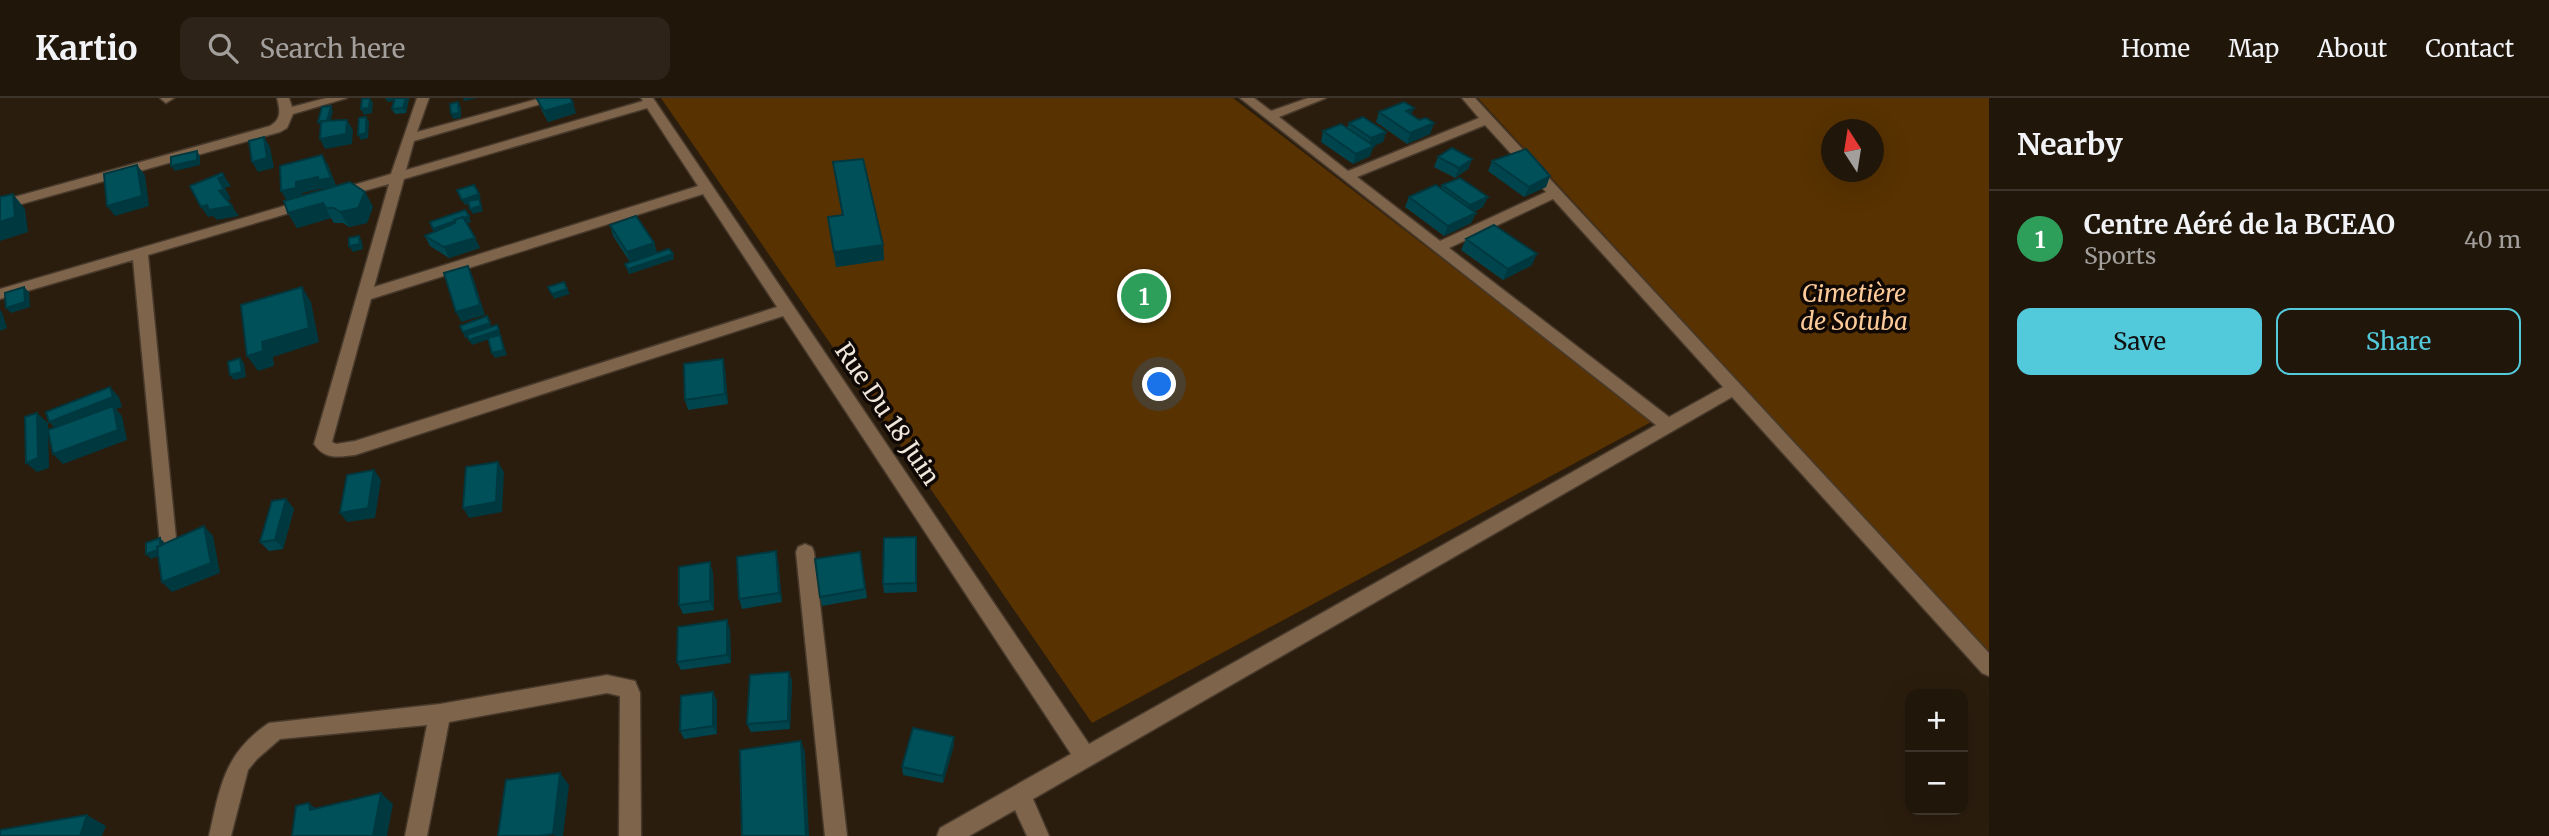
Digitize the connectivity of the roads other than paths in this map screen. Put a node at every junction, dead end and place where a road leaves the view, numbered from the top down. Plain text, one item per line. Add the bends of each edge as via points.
1 (283, 98) edge
2 (341, 98) edge
3 (423, 98) edge
4 (555, 98) edge
5 (1246, 98) edge
6 (1320, 98) edge
7 (1468, 98) edge
8 (649, 100) edge
9 (287, 112) junction
10 (1269, 116) junction
11 (1488, 120) junction
12 (408, 139) junction
13 (1347, 176) junction
14 (397, 177) junction
15 (707, 188) junction
16 (1555, 193) junction
17 (0, 206) edge
18 (1439, 247) junction
19 (140, 253) junction
20 (0, 294) edge
21 (364, 296) junction
22 (787, 309) junction
23 (1734, 388) junction
24 (1668, 425) junction
25 (167, 538) dead end
26 (805, 552) dead end
27 (1989, 667) edge
28 (440, 714) junction
29 (1085, 757) junction
30 (1020, 795) junction
31 (220, 836) edge
32 (416, 836) edge
33 (630, 836) edge
34 (836, 836) edge
35 (948, 836) edge
36 (1038, 836) edge

1 - 9 street
2 - 9 street
3 - 12 street
4 - 12 street
5 - 10 street
6 - 10 street
7 - 11 street
8 - 14 street
8 - 15 street, Rue Du 18 Juin
9 - 17 street via 275,129
10 - 13 street
11 - 13 street
11 - 16 street
12 - 14 street
13 - 18 street
14 - 19 street
14 - 21 street
15 - 21 street
15 - 22 street, Rue Du 18 Juin
16 - 18 street
16 - 23 street
18 - 24 street
19 - 20 street
19 - 25 street
21 - 22 street via 323,444 333,451 355,448
22 - 29 street, Rue Du 18 Juin
23 - 24 street
23 - 27 street
24 - 29 street
26 - 34 street
28 - 31 street via 276,730 254,744 238,764
28 - 32 street
28 - 33 street via 607,684 628,688
29 - 30 street
30 - 35 street
30 - 36 street

